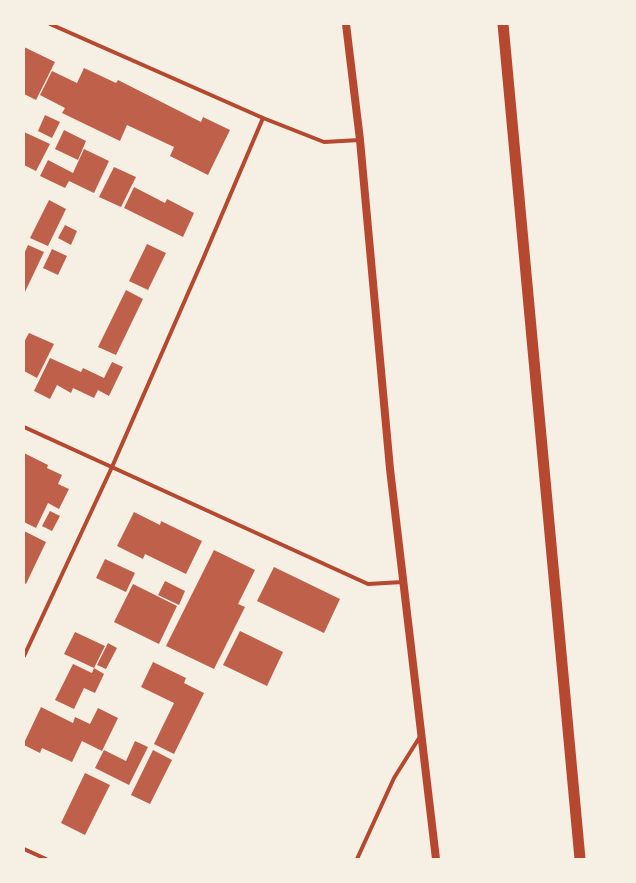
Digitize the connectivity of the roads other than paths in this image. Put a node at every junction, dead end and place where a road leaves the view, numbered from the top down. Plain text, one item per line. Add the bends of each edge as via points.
1 (50, 24) edge
2 (346, 24) edge
3 (503, 24) edge
4 (263, 118) junction
5 (360, 140) junction
6 (24, 427) edge
7 (112, 466) junction
8 (403, 582) junction
9 (24, 656) edge
10 (421, 734) junction
11 (24, 849) edge
12 (46, 859) edge
13 (357, 859) edge
14 (436, 859) edge
15 (580, 859) edge

1 - 4 street
2 - 5 main road
3 - 15 highway
4 - 5 street via 324,142
4 - 7 street
5 - 8 main road
6 - 7 street
7 - 8 street via 368,584
7 - 9 street
8 - 10 main road
10 - 13 street via 394,778
10 - 14 main road
11 - 12 street

